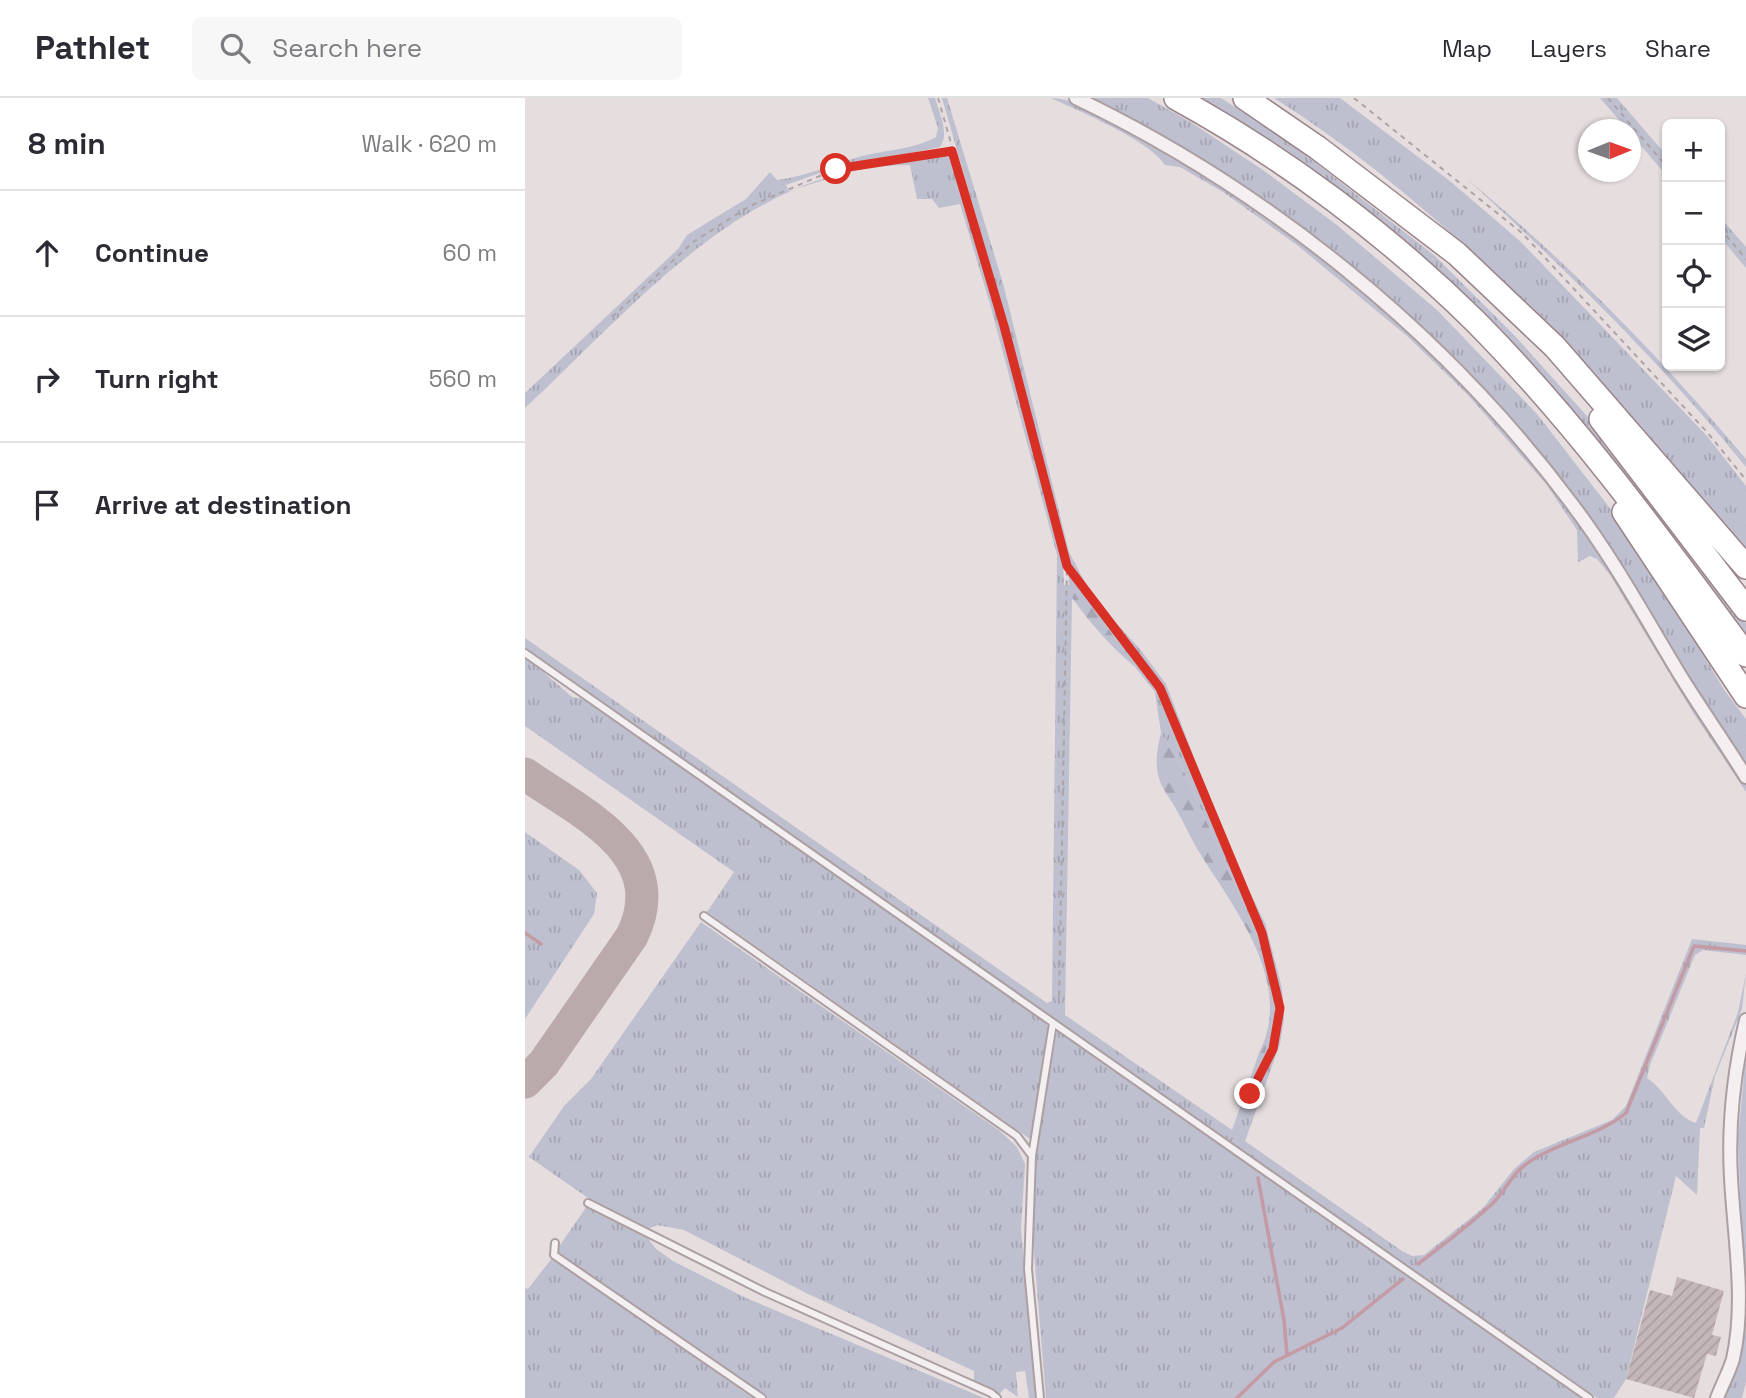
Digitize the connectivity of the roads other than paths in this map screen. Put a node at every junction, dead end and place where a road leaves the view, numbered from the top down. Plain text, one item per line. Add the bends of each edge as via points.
1 (1076, 98) edge
2 (1176, 98) edge
3 (1245, 98) edge
4 (1382, 196) junction
5 (1568, 424) junction
6 (1746, 567) edge
7 (1746, 609) edge
8 (525, 653) edge
9 (1746, 655) edge
10 (1746, 696) edge
11 (1746, 777) edge
12 (704, 916) dead end
13 (1746, 1020) edge
14 (1053, 1023) junction
15 (1032, 1156) junction
16 (588, 1203) dead end
17 (555, 1243) dead end
18 (762, 1398) edge
19 (997, 1398) edge
20 (1040, 1398) edge
21 (1589, 1398) edge
22 (1717, 1398) edge

1 - 11 street via 1182,154 1255,204 1366,288 1438,353 1513,430 1572,504
2 - 5 highway via 1299,176 1415,265 1476,323
3 - 4 highway
4 - 6 highway via 1457,254 1555,347
4 - 7 highway via 1541,345
5 - 9 highway via 1656,532
5 - 10 highway
8 - 14 lane
12 - 15 lane via 1017,1136
13 - 22 street via 1733,1103 1730,1176 1740,1297 1738,1328 1733,1357
14 - 15 lane
14 - 21 lane
15 - 20 lane via 1028,1269
16 - 19 lane via 765,1292
17 - 18 lane via 554,1255

